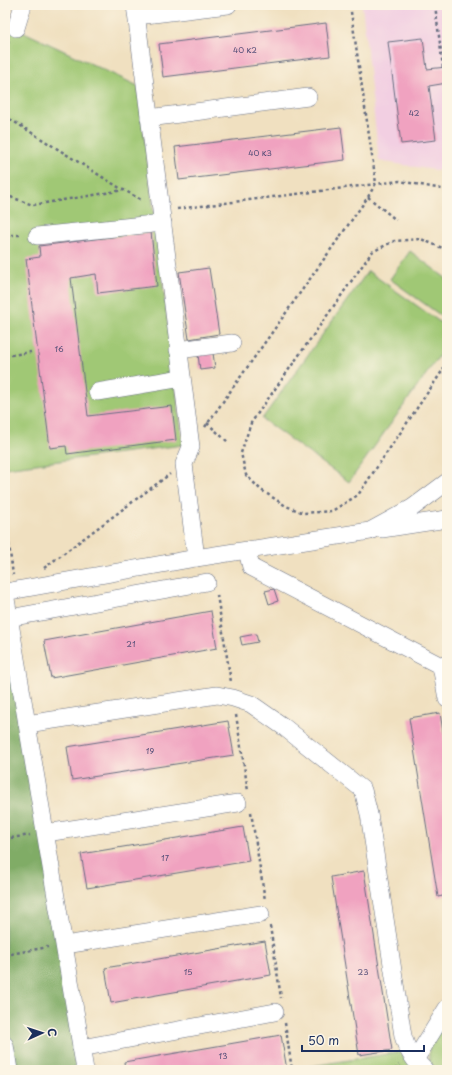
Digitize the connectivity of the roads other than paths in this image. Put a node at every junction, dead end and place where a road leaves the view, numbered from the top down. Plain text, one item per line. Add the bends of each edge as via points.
1 (23, 5) edge
2 (228, 5) edge
3 (136, 10) edge
4 (16, 28) dead end
5 (308, 97) dead end
6 (150, 118) junction
7 (162, 217) junction
8 (37, 236) dead end
9 (232, 343) dead end
10 (178, 350) junction
11 (182, 378) junction
12 (97, 392) dead end
13 (447, 482) edge
14 (447, 519) edge
15 (370, 531) junction
16 (246, 551) junction
17 (196, 558) junction
18 (211, 585) road end
19 (8, 591) edge
20 (9, 618) junction
21 (447, 700) edge
22 (28, 724) junction
23 (245, 806) road end
24 (46, 833) junction
25 (265, 914) road end
26 (64, 945) junction
27 (447, 1008) edge
28 (280, 1012) road end
29 (5, 1045) edge
30 (81, 1048) junction
31 (420, 1065) edge
32 (9, 1070) edge
33 (85, 1070) edge

1 - 4 street
2 - 3 street
3 - 6 street
5 - 6 street
6 - 7 street
7 - 8 street
7 - 10 street
9 - 10 street
10 - 11 street
11 - 12 street
11 - 17 street via 191,447 184,464
13 - 15 street via 412,508
14 - 15 street
15 - 16 street
16 - 17 street
16 - 21 street via 251,567 441,666
17 - 19 street
18 - 20 street
19 - 20 street
20 - 22 street
22 - 24 street
22 - 31 street via 217,695 232,690 284,727 363,790 399,1015 406,1047
23 - 24 street
24 - 26 street
25 - 26 street
26 - 30 street
27 - 31 street
28 - 30 street
29 - 32 street
30 - 33 street

